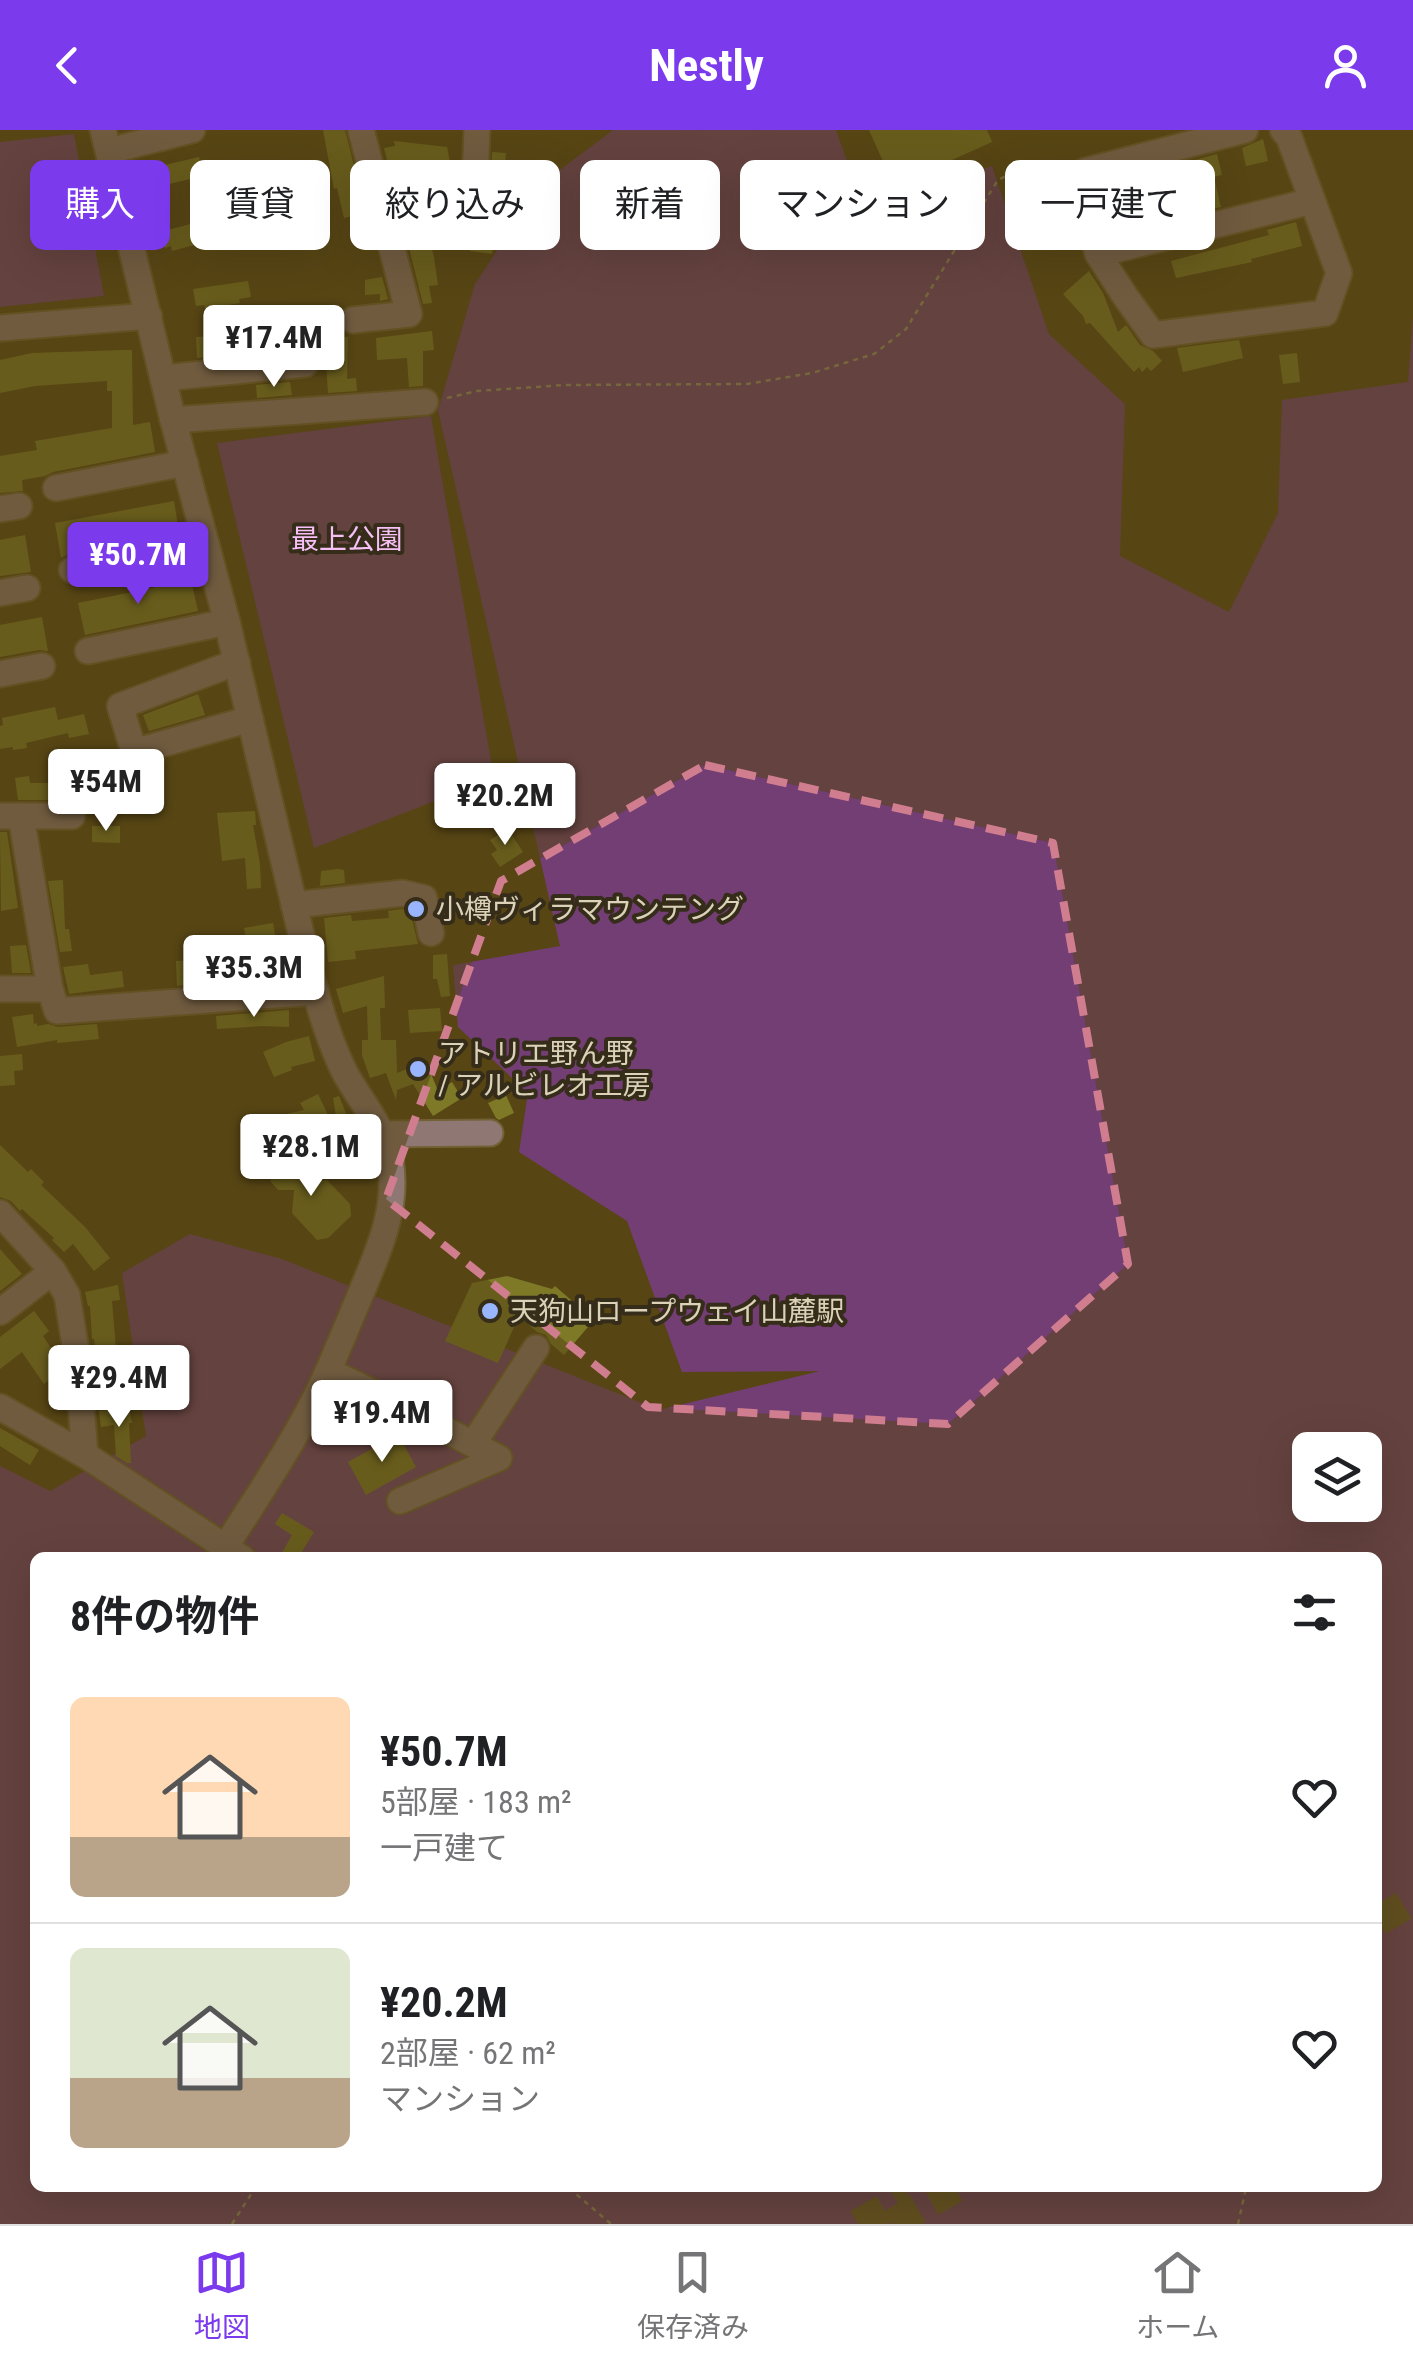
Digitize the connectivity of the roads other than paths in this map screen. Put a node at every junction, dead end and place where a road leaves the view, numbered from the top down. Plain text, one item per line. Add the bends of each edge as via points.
1 (192, 130) edge
2 (360, 130) edge
3 (477, 130) edge
4 (1246, 130) edge
5 (1283, 130) edge
6 (1214, 133) edge
7 (106, 140) edge
8 (476, 160) edge
9 (1312, 201) junction
10 (1098, 254) junction
11 (149, 316) junction
12 (353, 320) dead end
13 (0, 328) edge
14 (305, 364) dead end
15 (163, 378) junction
16 (426, 402) road end
17 (173, 420) junction
18 (185, 463) junction
19 (56, 488) dead end
20 (206, 543) junction
21 (72, 570) dead end
22 (28, 588) dead end
23 (0, 593) edge
24 (227, 622) junction
25 (88, 651) dead end
26 (237, 662) junction
27 (42, 666) dead end
28 (0, 674) edge
29 (250, 719) junction
30 (11, 816) edge
31 (72, 816) dead end
32 (294, 905) junction
33 (431, 933) dead end
34 (0, 989) edge
35 (50, 989) junction
36 (316, 992) junction
37 (383, 1134) junction
38 (490, 1134) dead end
39 (0, 1213) edge
40 (53, 1272) junction
41 (0, 1312) edge
42 (536, 1348) dead end
43 (328, 1371) junction
44 (0, 1407) edge
45 (473, 1444) junction
46 (85, 1455) junction
47 (400, 1501) dead end
48 (234, 1552) edge

1 - 7 street
2 - 12 street via 409,314
3 - 8 street
4 - 6 street
5 - 9 street
6 - 10 street via 1080,177
7 - 11 street
9 - 10 street
9 - 10 street via 1339,273 1325,313 1153,334
11 - 13 street
11 - 15 street
14 - 15 street
15 - 17 street
16 - 17 street
17 - 18 street
18 - 19 street
18 - 20 street
20 - 21 street
20 - 24 street
22 - 23 street
24 - 25 street
24 - 26 street
26 - 29 street
26 - 29 street via 120,706 134,752
27 - 28 street
29 - 32 street
30 - 31 street
30 - 35 street
32 - 33 street via 404,892 424,898
32 - 36 street
34 - 35 street
35 - 36 street via 56,1011
36 - 37 street via 346,1074
37 - 38 street
37 - 43 street via 393,1182 390,1213
39 - 40 street
40 - 41 street
40 - 46 street via 67,1294
42 - 45 street
43 - 45 street
43 - 48 street
44 - 46 street
45 - 47 street via 498,1458
46 - 48 street

